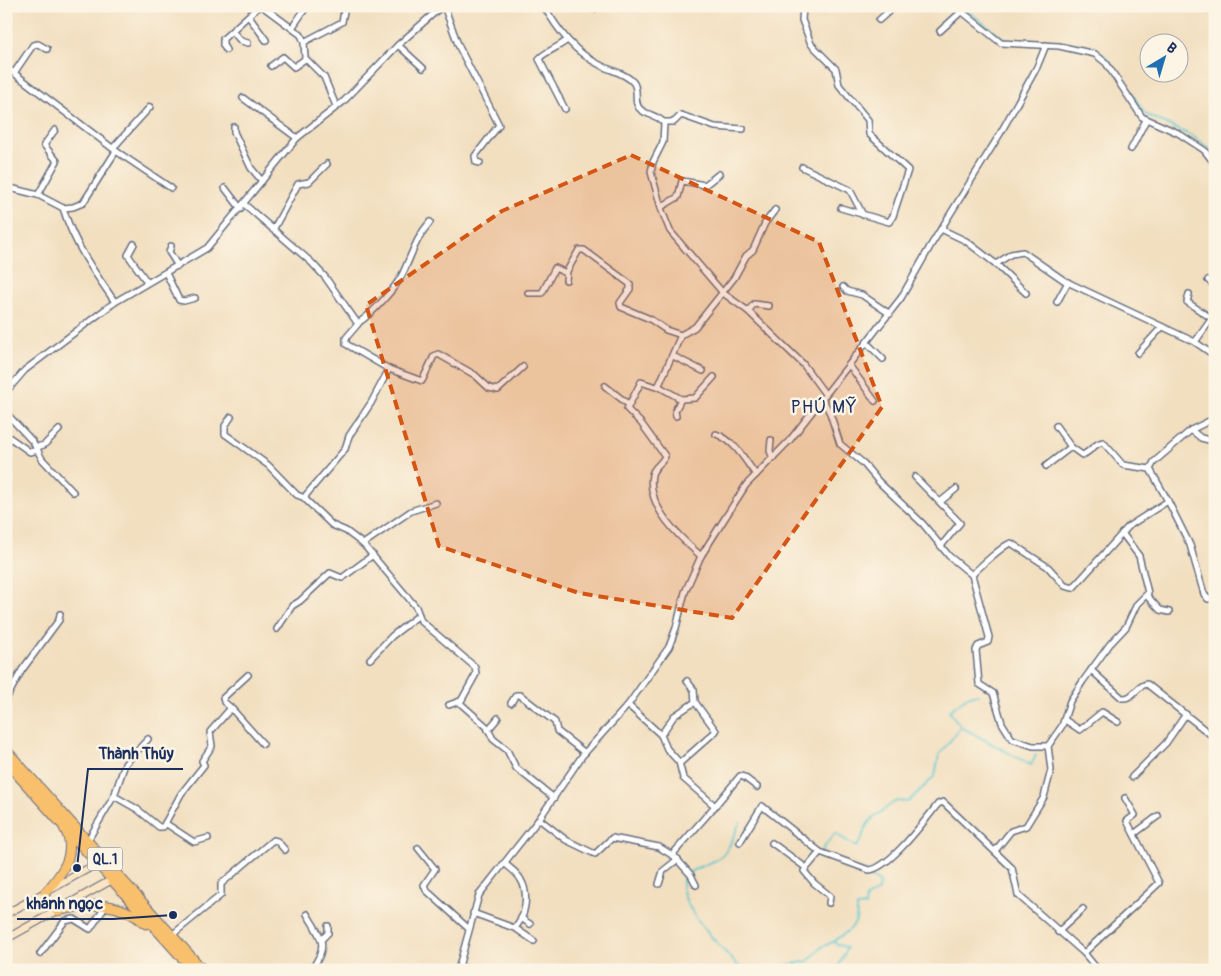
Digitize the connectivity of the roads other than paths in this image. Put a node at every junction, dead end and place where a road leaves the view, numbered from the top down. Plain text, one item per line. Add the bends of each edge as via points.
1 (261, 6) edge
2 (307, 6) edge
3 (345, 6) edge
4 (443, 6) edge
5 (553, 6) edge
6 (585, 6) edge
7 (803, 6) edge
8 (895, 6) edge
9 (955, 6) edge
10 (545, 8) edge
11 (594, 9) dead end
12 (962, 11) junction
13 (249, 17) junction
14 (878, 20) dead end
15 (292, 28) junction
16 (232, 31) junction
17 (940, 31) dead end
18 (266, 40) dead end
19 (567, 40) junction
20 (304, 42) junction
21 (248, 43) dead end
22 (398, 44) junction
23 (1046, 45) junction
24 (47, 49) dead end
25 (226, 50) dead end
26 (305, 58) junction
27 (271, 66) dead end
28 (6, 67) edge
29 (423, 68) dead end
30 (14, 73) junction
31 (243, 98) dead end
32 (336, 106) junction
33 (150, 108) dead end
34 (565, 109) dead end
35 (1146, 120) junction
36 (664, 122) junction
37 (234, 127) dead end
38 (742, 129) dead end
39 (55, 130) dead end
40 (297, 138) junction
41 (114, 149) junction
42 (1131, 149) dead end
43 (480, 163) dead end
44 (327, 164) dead end
45 (1215, 164) edge
46 (802, 167) dead end
47 (719, 174) dead end
48 (262, 181) junction
49 (6, 187) edge
50 (172, 188) dead end
51 (225, 188) dead end
52 (38, 195) junction
53 (242, 207) junction
54 (661, 207) junction
55 (63, 208) junction
56 (842, 208) dead end
57 (776, 210) dead end
58 (863, 215) junction
59 (430, 222) dead end
60 (941, 229) junction
61 (273, 230) junction
62 (134, 244) dead end
63 (172, 246) dead end
64 (996, 264) junction
65 (178, 266) junction
66 (166, 273) junction
67 (566, 273) junction
68 (566, 280) dead end
69 (1208, 280) dead end
70 (147, 282) junction
71 (1068, 282) junction
72 (1215, 286) edge
73 (842, 287) dead end
74 (528, 293) dead end
75 (723, 293) junction
76 (1026, 293) dead end
77 (1189, 294) dead end
78 (195, 298) dead end
79 (115, 302) junction
80 (1057, 302) dead end
81 (769, 306) dead end
82 (748, 311) junction
83 (890, 314) junction
84 (1213, 316) edge
85 (358, 323) junction
86 (1162, 327) junction
87 (681, 334) junction
88 (868, 342) junction
89 (1195, 342) junction
90 (1138, 353) dead end
91 (673, 356) junction
92 (1215, 356) edge
93 (883, 359) dead end
94 (849, 365) junction
95 (523, 367) dead end
96 (389, 369) junction
97 (702, 371) dead end
98 (714, 377) dead end
99 (604, 386) dead end
100 (658, 386) junction
101 (6, 392) edge
102 (824, 396) junction
103 (681, 399) junction
104 (875, 402) dead end
105 (628, 404) junction
106 (6, 414) edge
107 (676, 416) dead end
108 (231, 417) dead end
109 (1215, 418) edge
110 (1056, 426) dead end
111 (59, 430) dead end
112 (1191, 430) junction
113 (716, 434) dead end
114 (6, 435) edge
115 (772, 440) dead end
116 (1209, 440) dead end
117 (1071, 447) junction
118 (37, 449) junction
119 (773, 458) junction
120 (1046, 466) dead end
121 (1150, 469) junction
122 (756, 475) junction
123 (915, 477) dead end
124 (956, 490) dead end
125 (74, 492) dead end
126 (304, 498) junction
127 (1168, 501) junction
128 (940, 502) junction
129 (436, 504) dead end
130 (1122, 533) junction
131 (363, 544) junction
132 (942, 546) junction
133 (373, 555) junction
134 (701, 556) junction
135 (972, 575) junction
136 (1147, 596) junction
137 (1215, 598) edge
138 (1169, 612) dead end
139 (60, 614) dead end
140 (419, 615) junction
141 (277, 629) dead end
142 (370, 659) dead end
143 (1091, 670) junction
144 (248, 675) dead end
145 (687, 682) dead end
146 (6, 700) edge
147 (460, 701) junction
148 (696, 702) junction
149 (511, 703) dead end
150 (449, 705) dead end
151 (628, 705) junction
152 (230, 708) junction
153 (1186, 714) junction
154 (498, 718) dead end
155 (1065, 720) junction
156 (1118, 722) dead end
157 (488, 730) junction
158 (660, 735) junction
159 (1215, 738) edge
160 (148, 740) dead end
161 (263, 744) dead end
162 (1048, 746) junction
163 (6, 750) edge
164 (585, 753) junction
165 (6, 762) edge
166 (680, 764) junction
167 (1132, 777) dead end
168 (757, 787) dead end
169 (114, 796) junction
170 (554, 798) junction
171 (1125, 798) dead end
172 (715, 806) junction
173 (1158, 816) dead end
174 (57, 817) junction
175 (539, 820) junction
176 (165, 823) junction
177 (1134, 834) junction
178 (208, 838) dead end
179 (88, 840) junction
180 (740, 842) dead end
181 (772, 843) dead end
182 (418, 848) dead end
183 (285, 850) dead end
184 (995, 851) junction
185 (820, 852) junction
186 (674, 854) junction
187 (678, 859) junction
188 (101, 861) junction
189 (504, 863) junction
190 (805, 867) junction
191 (116, 877) junction
192 (659, 884) dead end
193 (696, 885) dead end
194 (45, 893) junction
195 (107, 904) junction
196 (829, 904) dead end
197 (1083, 909) dead end
198 (57, 911) junction
199 (473, 913) junction
200 (6, 914) edge
201 (307, 914) dead end
202 (521, 918) junction
203 (530, 924) dead end
204 (328, 926) dead end
205 (515, 928) junction
206 (469, 929) junction
207 (1058, 932) junction
208 (6, 939) edge
209 (170, 939) junction
210 (322, 939) junction
211 (534, 941) dead end
212 (40, 954) dead end
213 (1084, 954) junction
214 (459, 968) edge
215 (314, 969) edge
216 (193, 970) edge
217 (203, 970) edge
218 (470, 970) edge
219 (1098, 970) edge

1 - 13 street
1 - 15 street
2 - 15 street
3 - 20 street via 342,22
4 - 22 street
4 - 43 street via 459,47 499,125 475,156 476,162
5 - 10 street
6 - 11 street
7 - 58 street via 802,20 812,45 836,69 840,85 869,121 869,134 908,170 890,221
8 - 14 street
9 - 12 street
10 - 19 street
12 - 17 street
12 - 23 street via 1001,43
13 - 16 street
13 - 18 street
15 - 20 street
16 - 21 street
16 - 25 street via 223,40
19 - 34 street via 539,59
19 - 36 street via 591,60 631,80 636,87 640,109
20 - 26 street
22 - 29 street
22 - 32 street
23 - 35 street via 1080,50 1100,58
23 - 60 street via 1027,87
24 - 30 street via 33,45
26 - 27 street via 294,67 283,57
26 - 32 street via 324,77
28 - 30 street
30 - 41 street
31 - 40 street
32 - 40 street
33 - 41 street
35 - 42 street
35 - 45 street via 1193,142 1207,152
36 - 38 street via 674,122 681,115 715,128
36 - 54 street via 663,142 653,162 652,172
37 - 48 street via 251,168
39 - 52 street via 44,145 57,161
40 - 48 street
41 - 50 street
41 - 55 street via 83,203
44 - 61 street via 310,182 298,184
46 - 58 street via 850,190
47 - 54 street via 705,186 682,181 678,197
48 - 53 street
49 - 52 street
51 - 53 street
52 - 55 street
53 - 61 street
53 - 65 street via 207,248
54 - 75 street via 672,233
55 - 79 street via 71,234
56 - 58 street
57 - 75 street
59 - 85 street via 417,238 398,281
60 - 64 street via 966,241
60 - 83 street
61 - 85 street via 318,268
62 - 70 street via 128,255
63 - 65 street via 169,252
64 - 71 street via 1012,254 1023,252
64 - 76 street
65 - 66 street
66 - 70 street
66 - 78 street via 179,300
67 - 68 street
67 - 74 street via 555,268 542,293
67 - 87 street via 579,250 584,250 630,284 621,306 666,330
69 - 72 street
70 - 79 street
71 - 80 street
71 - 86 street
73 - 83 street via 862,295
75 - 82 street
75 - 87 street via 694,328
77 - 84 street via 1187,302
79 - 101 street via 25,370
81 - 82 street via 754,304
82 - 102 street via 803,364
83 - 88 street
84 - 89 street
85 - 96 street via 346,338 346,344
86 - 89 street
86 - 90 street
87 - 91 street
88 - 93 street
88 - 94 street
89 - 92 street
91 - 97 street
91 - 100 street
94 - 102 street
94 - 104 street
95 - 96 street via 498,390 489,388 475,375 438,354 422,381
96 - 126 street via 348,436 345,449
98 - 103 street via 695,398
99 - 105 street
100 - 103 street
100 - 105 street via 642,382
102 - 119 street
102 - 132 street via 840,444 863,463
103 - 107 street
105 - 134 street via 629,412 665,456 653,472 652,498 671,528
106 - 118 street
108 - 126 street via 225,426 225,434 268,465 298,496
109 - 112 street
110 - 117 street
111 - 118 street
112 - 116 street
112 - 121 street
113 - 122 street via 731,443
114 - 118 street via 30,452
115 - 119 street via 770,451
117 - 120 street
117 - 121 street via 1084,455 1097,443 1103,442 1122,465
118 - 125 street via 42,459
119 - 122 street
121 - 127 street
122 - 134 street
123 - 128 street
124 - 128 street
126 - 131 street via 332,525
127 - 130 street
127 - 137 street via 1190,545 1204,594 1208,599
128 - 132 street via 960,523
129 - 131 street via 411,511
130 - 135 street via 1073,588 1065,586 1044,564 1011,543 1004,545
130 - 136 street via 1139,556 1148,588
131 - 133 street
132 - 135 street
133 - 140 street
133 - 141 street via 340,579 330,573 292,606
134 - 151 street via 685,592 671,644
135 - 162 street via 989,637 988,642 976,650 979,684 993,693 1002,723 1012,739 1033,746
136 - 138 street via 1160,610
136 - 143 street via 1137,604 1126,627
139 - 146 street
140 - 142 street
140 - 147 street via 424,624 476,670
143 - 153 street via 1122,698 1130,697 1147,684
143 - 155 street via 1070,702
144 - 152 street via 223,698
145 - 148 street via 694,690
147 - 150 street
147 - 157 street
148 - 158 street via 674,716
148 - 166 street via 716,731
149 - 164 street via 516,695 520,695 555,722 557,731
151 - 158 street
151 - 164 street
152 - 161 street
152 - 176 street via 210,732 212,746 203,759 204,765 181,794
153 - 159 street
153 - 167 street via 1166,743
154 - 157 street
155 - 156 street via 1080,730 1102,712
155 - 162 street
157 - 170 street via 508,752 516,768
158 - 166 street
160 - 169 street via 125,764
162 - 184 street via 1051,770 1044,797 1026,826 1011,831
163 - 179 highway, QL.1
164 - 170 street
165 - 174 highway, QL.1
166 - 172 street via 683,778
168 - 172 street via 740,776
169 - 176 street via 159,827
169 - 179 street
170 - 175 street
171 - 177 street via 1135,815 1127,821
172 - 186 street
173 - 177 street
174 - 188 highway, QL.1
174 - 194 highway via 66,832 68,856 60,876
175 - 186 street via 566,840 595,854 612,838 659,847
175 - 189 street
176 - 178 street via 194,842
177 - 213 street via 1159,883
179 - 188 highway, QL.1
180 - 185 street via 762,806
181 - 190 street
182 - 206 street via 435,869 424,885 426,890
183 - 209 street via 273,840 221,884 221,894
184 - 185 street via 941,802 902,848 875,869 869,870
184 - 207 street via 1014,870 1018,895
185 - 190 street
186 - 187 street
187 - 192 street via 662,871
187 - 193 street
188 - 191 highway, QL.1
188 - 194 main road
189 - 199 street via 479,895
189 - 202 street via 520,877 526,890
190 - 196 street via 804,872 830,896
191 - 198 main road
191 - 209 highway, QL.1
194 - 200 main road
195 - 198 highway via 96,903
195 - 209 highway via 125,909
195 - 212 street via 90,929 74,920 66,921
197 - 207 street
198 - 208 main road
199 - 205 street
199 - 206 street
201 - 210 street
202 - 203 street
202 - 205 street
204 - 210 street via 328,933
205 - 211 street
206 - 214 street
207 - 213 street
209 - 216 highway, QL.1
209 - 217 highway, QL.1
210 - 215 street via 323,950
213 - 219 street
214 - 218 street

